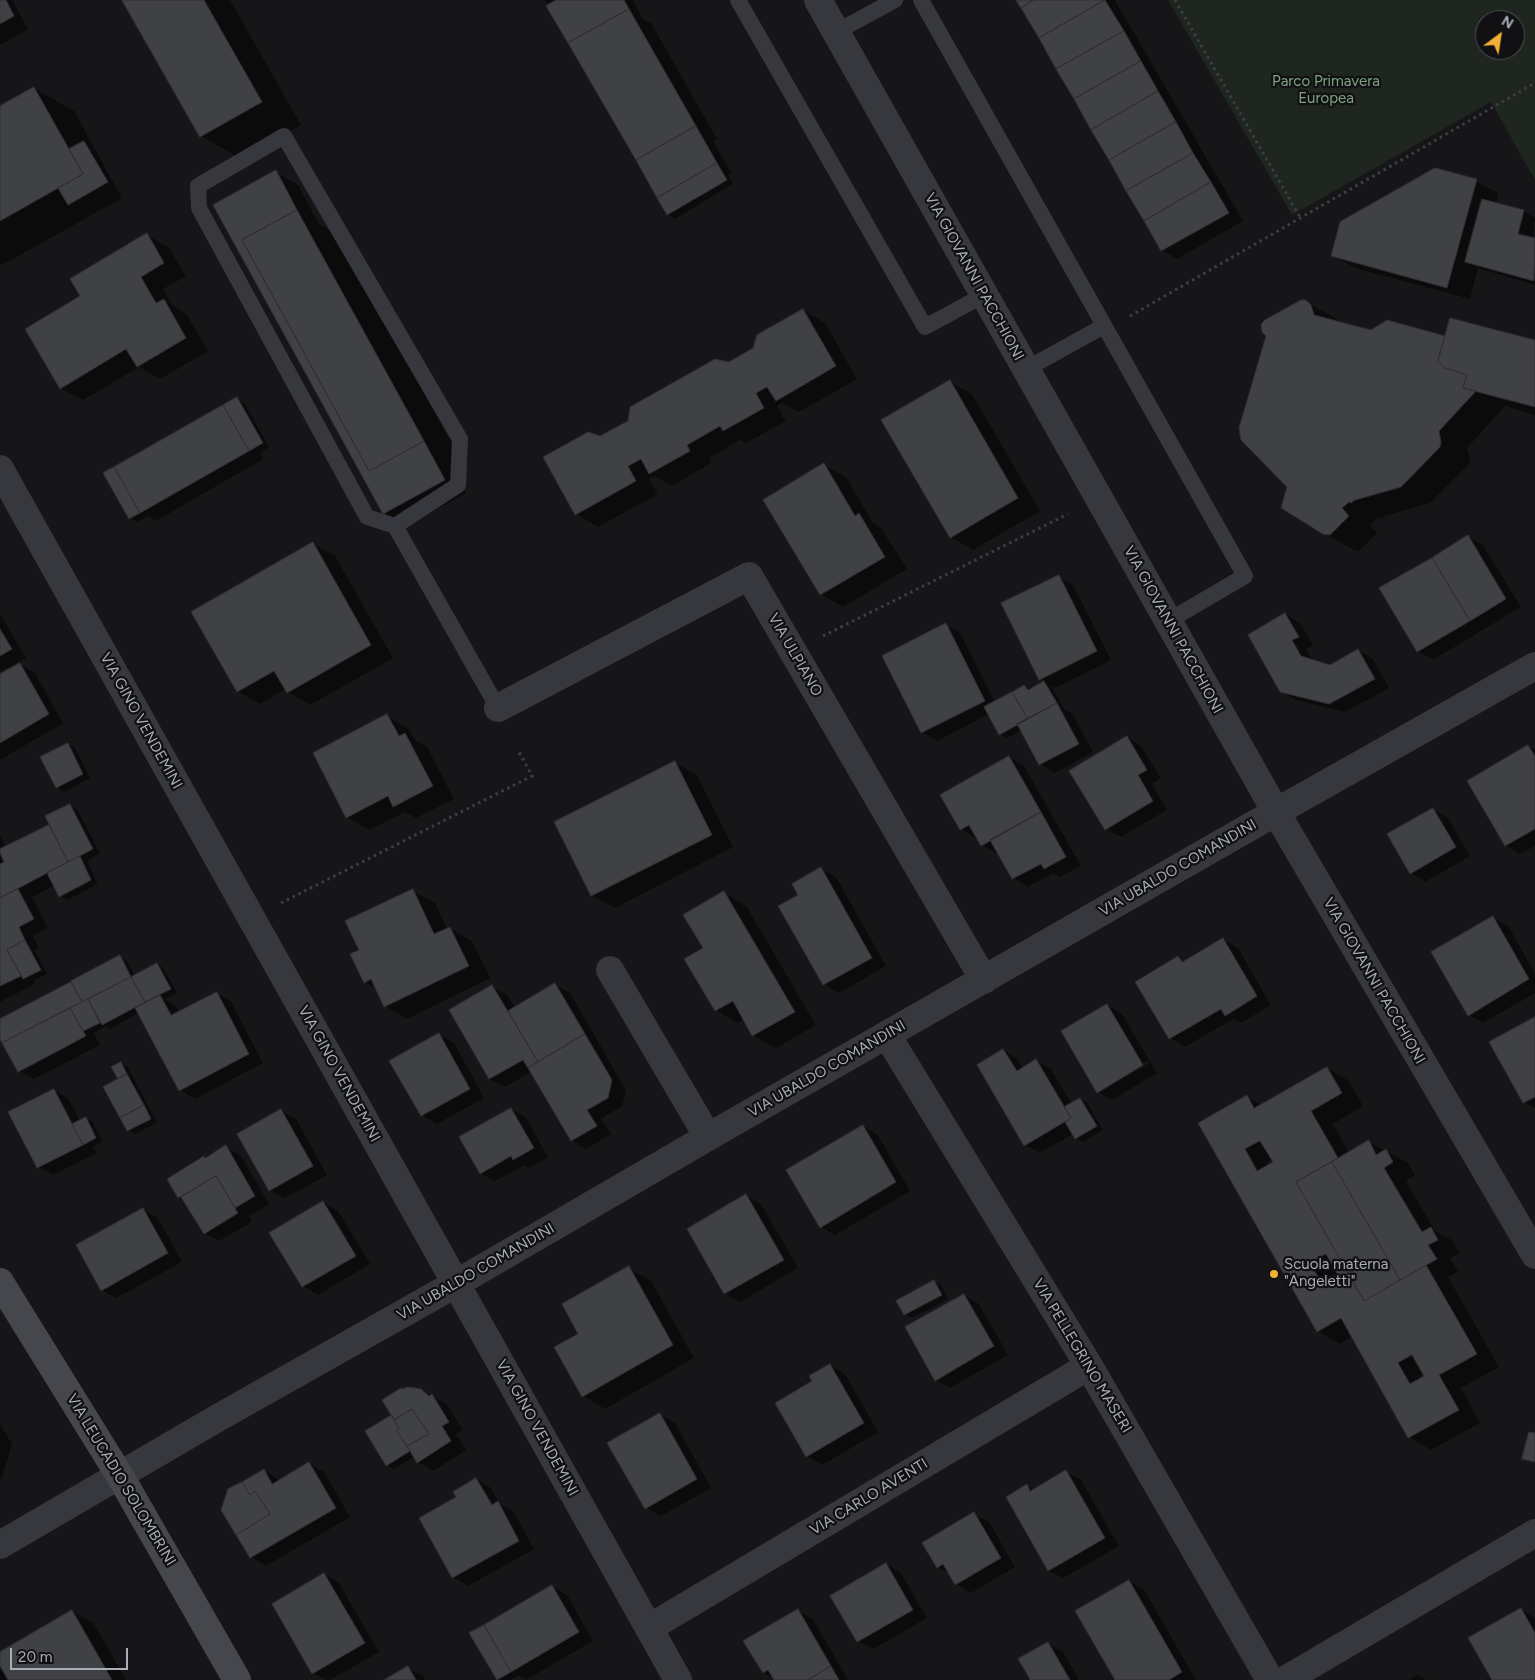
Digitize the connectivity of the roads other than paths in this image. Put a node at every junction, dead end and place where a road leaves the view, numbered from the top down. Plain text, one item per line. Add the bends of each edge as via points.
1 (738, 0) edge
2 (818, 0) edge
3 (895, 0) edge
4 (921, 0) edge
5 (836, 32) junction
6 (984, 295) junction
7 (1104, 326) junction
8 (1026, 369) junction
9 (0, 469) edge
10 (395, 526) junction
11 (1168, 621) junction
12 (1535, 666) edge
13 (498, 708) joint
14 (1276, 812) junction
15 (610, 970) dead end
16 (984, 980) junction
17 (887, 1035) junction
18 (708, 1137) junction
19 (1535, 1255) edge
20 (0, 1282) edge
21 (457, 1284) junction
22 (1089, 1366) junction
23 (120, 1476) junction
24 (1535, 1533) edge
25 (0, 1545) edge
26 (649, 1628) junction
27 (238, 1680) edge
28 (678, 1680) edge
29 (1270, 1680) edge
30 (1285, 1680) edge

1 - 6 lane via 925,327
2 - 5 street, VIA GIOVANNI PACCHIONI
3 - 5 lane
4 - 7 lane
5 - 6 street, VIA GIOVANNI PACCHIONI
6 - 8 street, VIA GIOVANNI PACCHIONI
7 - 8 lane
7 - 11 lane via 1245,576
8 - 11 street, VIA GIOVANNI PACCHIONI
9 - 21 street, VIA GINO VENDEMINI
10 - 10 lane via 458,485 460,439 284,136 198,186 199,208 367,517
10 - 13 lane
11 - 14 street, VIA GIOVANNI PACCHIONI
12 - 14 street, VIA UBALDO COMANDINI
13 - 16 street, VIA ULPIANO via 749,576
14 - 16 street, VIA UBALDO COMANDINI
14 - 19 street, VIA GIOVANNI PACCHIONI
15 - 18 street
16 - 17 street, VIA UBALDO COMANDINI
17 - 18 street, VIA UBALDO COMANDINI
17 - 22 street, VIA PELLEGRINO MASERI
18 - 21 street, VIA UBALDO COMANDINI
20 - 23 street, VIA LEUCADIO SOLOMBRINI
21 - 23 street, VIA UBALDO COMANDINI
21 - 26 street, VIA GINO VENDEMINI
22 - 26 street, VIA CARLO AVENTI
22 - 29 street, VIA PELLEGRINO MASERI
23 - 25 street, VIA UBALDO COMANDINI
23 - 27 street, VIA LEUCADIO SOLOMBRINI
24 - 30 street
26 - 28 street, VIA GINO VENDEMINI

